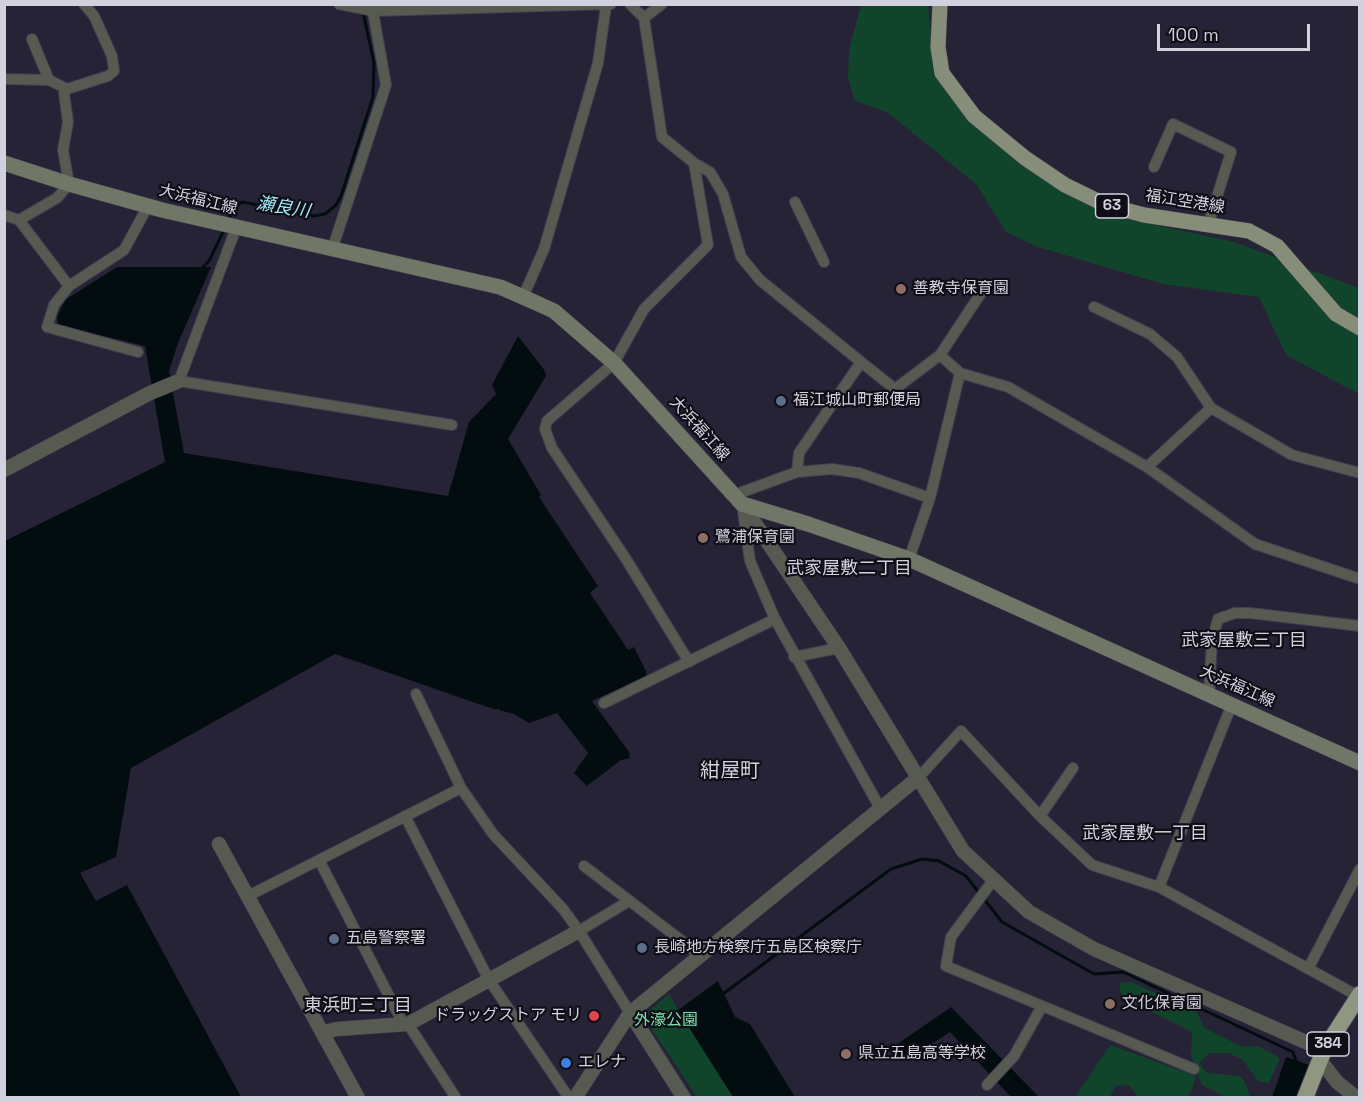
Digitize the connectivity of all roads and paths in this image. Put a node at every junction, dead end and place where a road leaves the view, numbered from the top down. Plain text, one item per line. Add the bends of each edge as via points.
1 (339, 4) edge
2 (630, 4) edge
3 (662, 4) edge
4 (940, 4) edge
5 (85, 5) edge
6 (608, 5) edge
7 (373, 8) edge
8 (644, 18) junction
9 (32, 39) dead end
10 (4, 79) edge
11 (49, 80) junction
12 (67, 89) junction
13 (4, 163) edge
14 (694, 164) junction
15 (1154, 166) dead end
16 (69, 184) junction
17 (795, 202) dead end
18 (148, 206) junction
19 (4, 215) edge
20 (19, 220) junction
21 (1208, 225) junction
22 (236, 228) junction
23 (332, 250) junction
24 (824, 262) dead end
25 (69, 286) junction
26 (983, 290) dead end
27 (523, 297) junction
28 (1094, 307) dead end
29 (1359, 328) edge
30 (138, 352) dead end
31 (940, 355) junction
32 (861, 362) junction
33 (615, 363) junction
34 (960, 373) junction
35 (179, 381) junction
36 (1211, 408) junction
37 (452, 425) dead end
38 (1147, 466) junction
39 (4, 470) edge
40 (797, 472) junction
41 (1359, 473) edge
42 (930, 498) junction
43 (738, 500) junction
44 (909, 559) junction
45 (1359, 579) edge
46 (775, 619) junction
47 (1359, 626) edge
48 (839, 648) junction
49 (794, 657) junction
50 (689, 662) junction
51 (416, 694) dead end
52 (1209, 694) junction
53 (604, 703) dead end
54 (1232, 704) junction
55 (1359, 763) edge
56 (1073, 768) dead end
57 (919, 777) junction
58 (461, 788) junction
59 (880, 808) junction
60 (405, 816) junction
61 (1040, 816) junction
62 (219, 844) dead end
63 (319, 860) junction
64 (584, 866) dead end
65 (1359, 869) edge
66 (994, 879) junction
67 (1159, 887) junction
68 (248, 896) junction
69 (629, 901) junction
70 (579, 931) junction
71 (699, 954) junction
72 (1308, 969) junction
73 (489, 980) junction
74 (1359, 995) edge
75 (1041, 1008) junction
76 (630, 1013) junction
77 (406, 1024) junction
78 (324, 1032) junction
79 (1322, 1055) junction
80 (1194, 1069) dead end
81 (987, 1085) dead end
82 (358, 1098) edge
83 (456, 1098) edge
84 (569, 1098) edge
85 (575, 1098) edge
86 (684, 1098) edge
87 (1305, 1098) edge
88 (1357, 1098) edge

1 - 7 street
2 - 8 street
3 - 8 street
4 - 21 main road, 福江空港線 / 63 via 938,47 942,72 974,116 1056,179 1106,205
5 - 12 street via 94,16 114,71
6 - 7 street
6 - 27 street via 598,63 544,249
7 - 23 street via 386,86
8 - 14 street via 662,137
9 - 11 street
10 - 11 street
11 - 12 street
12 - 16 street via 64,93 68,122 63,150
13 - 16 main road, 大浜福江線
14 - 32 street via 710,172 723,194 741,257 760,280
14 - 33 street via 708,245 644,309
15 - 21 street via 1173,124 1231,152
16 - 18 main road, 大浜福江線
16 - 20 street via 57,198
17 - 24 street
18 - 22 main road, 大浜福江線
18 - 25 street via 123,250
19 - 20 street
20 - 25 street
21 - 29 main road, 福江空港線 / 63 via 1249,231 1277,246 1336,314
22 - 23 main road, 大浜福江線
22 - 35 street
23 - 27 main road, 大浜福江線 via 500,287
25 - 30 street via 54,305 47,327
26 - 31 street
27 - 33 main road, 大浜福江線 via 554,311
28 - 36 street via 1150,334 1177,357
31 - 32 street via 895,389
31 - 34 street
32 - 40 street via 799,453
33 - 43 main road, 大浜福江線
33 - 50 street via 547,421 545,429 552,448
34 - 38 street via 1008,387
34 - 42 street
35 - 37 street
35 - 39 street
36 - 38 street
36 - 41 street via 1292,455
38 - 45 street via 1255,544
40 - 42 street via 859,473
40 - 43 street
42 - 44 street
43 - 44 main road, 大浜福江線
43 - 46 street via 750,561
43 - 48 street
44 - 52 main road, 大浜福江線
46 - 49 street
46 - 50 street
47 - 52 street via 1250,613 1218,619 1212,640
48 - 49 street
48 - 57 street
49 - 59 street
50 - 53 street
51 - 58 street
52 - 54 main road, 大浜福江線
54 - 55 main road, 大浜福江線
54 - 67 street
56 - 61 street
57 - 59 street
57 - 61 street via 961,731
57 - 66 street via 963,851
58 - 60 street
58 - 70 street via 493,834
59 - 71 street
60 - 63 street
60 - 73 street
61 - 67 street via 1092,865
62 - 68 street
63 - 68 street
63 - 77 street
64 - 69 street
65 - 72 street
66 - 75 street via 951,937 946,966
66 - 79 street via 1029,912 1094,949
67 - 72 street
68 - 78 street
69 - 70 street
69 - 71 street
70 - 73 street
70 - 76 street
71 - 76 street
72 - 74 street
73 - 77 street
73 - 84 street
74 - 79 highway, 384
75 - 80 street
75 - 81 street via 1014,1056
76 - 85 street
76 - 86 street
77 - 78 street
77 - 83 street
78 - 82 street
79 - 87 highway, 384
79 - 88 street via 1337,1082

